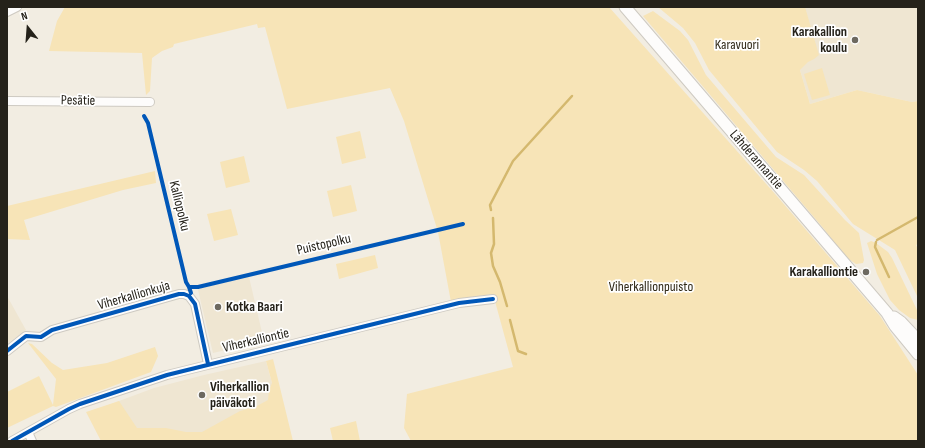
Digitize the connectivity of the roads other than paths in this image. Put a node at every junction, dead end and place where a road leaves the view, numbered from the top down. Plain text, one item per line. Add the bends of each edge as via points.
1 (17, 7) edge
2 (625, 7) edge
3 (7, 12) edge
4 (7, 101) edge
5 (150, 102) dead end
6 (493, 299) dead end
7 (916, 342) edge
8 (7, 351) edge
9 (208, 364) junction
10 (28, 432) junction
11 (12, 441) edge
12 (32, 441) edge

1 - 3 street
2 - 7 main road, Lähderannantie via 887,313 901,322
4 - 5 street, Pesätie
6 - 9 street, Viherkalliontie via 455,304
8 - 9 street, Viherkallionkuja via 26,336 40,337 52,330 184,294 195,304
9 - 10 street, Viherkalliontie via 90,400
10 - 11 street, Viherkalliontie
10 - 12 street

